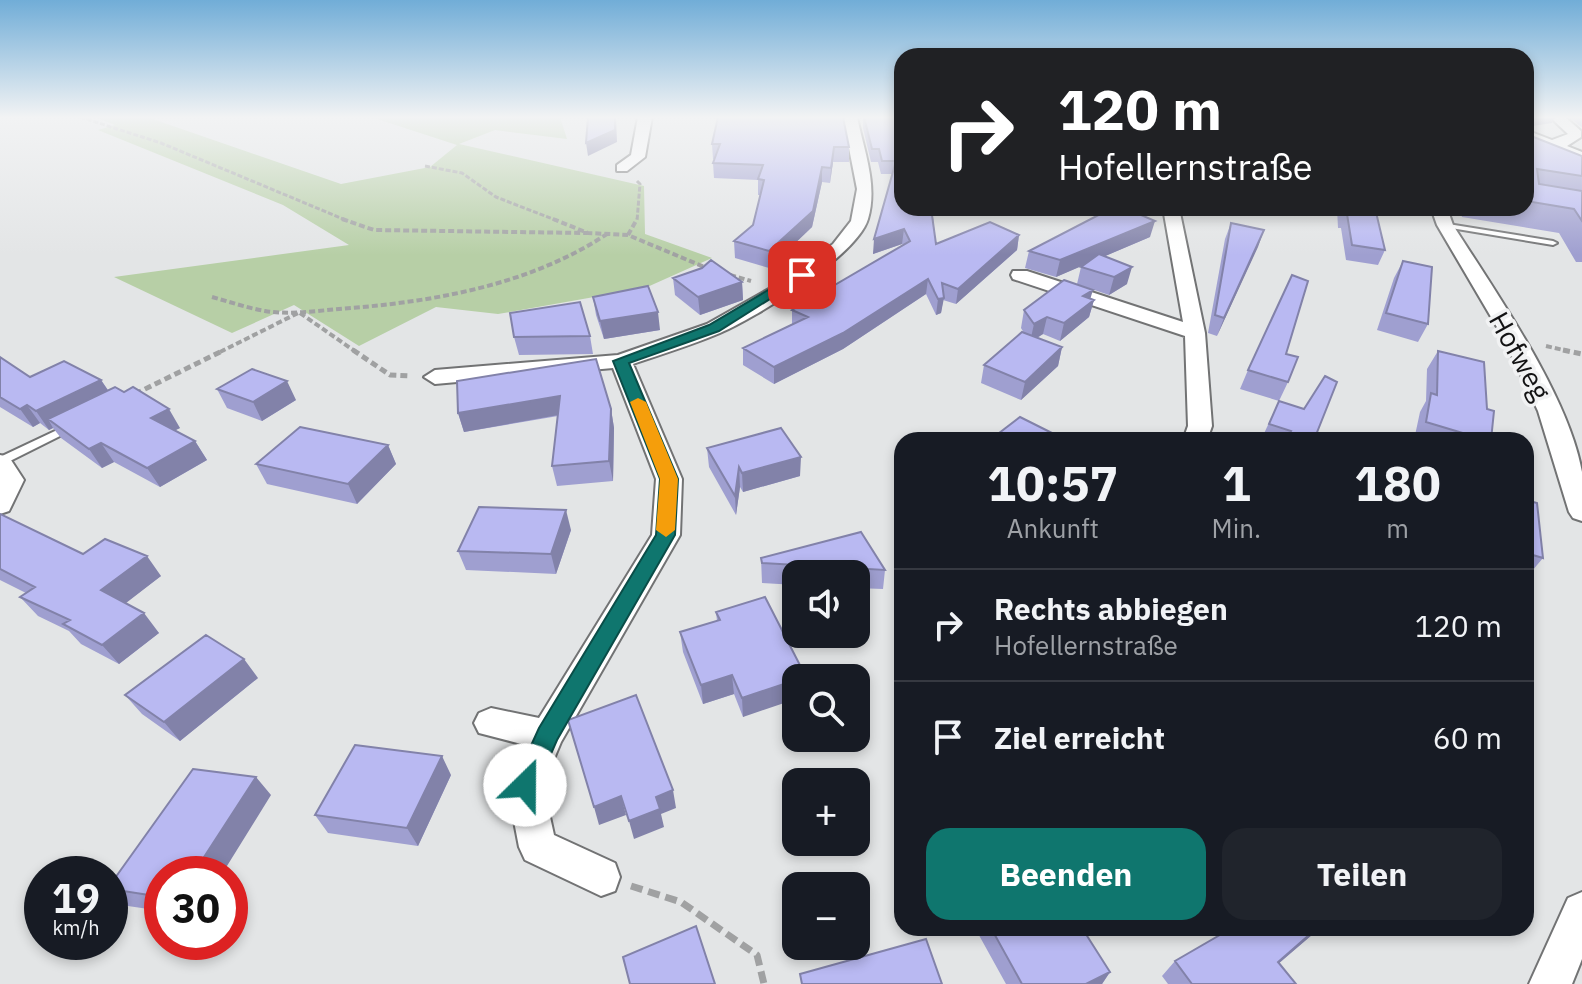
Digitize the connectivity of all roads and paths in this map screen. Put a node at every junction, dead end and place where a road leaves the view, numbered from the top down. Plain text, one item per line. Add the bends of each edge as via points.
1 (212, 163) edge
2 (629, 163) edge
3 (860, 163) edge
4 (425, 166) dead end
5 (622, 168) joint
6 (1173, 216) edge
7 (1442, 216) edge
8 (588, 233) junction
9 (607, 234) junction
10 (628, 235) junction
11 (1553, 243) dead end
12 (713, 270) edge
13 (727, 274) edge
14 (1020, 275) dead end
15 (783, 289) junction
16 (212, 297) dead end
17 (299, 312) junction
18 (1195, 333) junction
19 (621, 361) junction
20 (435, 377) joint
21 (125, 399) joint
22 (1198, 432) edge
23 (0, 463) edge
24 (0, 505) edge
25 (1582, 512) edge
26 (491, 723) dead end
27 (547, 735) junction
28 (601, 877) joint
29 (1582, 912) edge
30 (764, 984) edge
31 (1550, 984) edge

1 - 8 path via 374,230
2 - 5 street
3 - 15 street via 865,189 859,222 839,248
4 - 8 path via 462,173 496,197
5 - 10 path via 640,184 637,223
6 - 18 street
7 - 11 lane
7 - 25 street, Hofweg via 1550,411
8 - 9 path
9 - 10 path
9 - 17 path via 572,257 469,290 409,304
10 - 12 path
13 - 15 path
14 - 18 street
15 - 19 street via 714,328
16 - 17 path via 266,311
17 - 20 path via 390,375
17 - 21 path
18 - 22 street
19 - 20 street
19 - 27 street via 669,479 666,535
21 - 23 lane
23 - 24 street via 11,480
26 - 27 street
27 - 28 street via 525,785 538,847
28 - 30 path via 681,902 757,955
29 - 31 street

